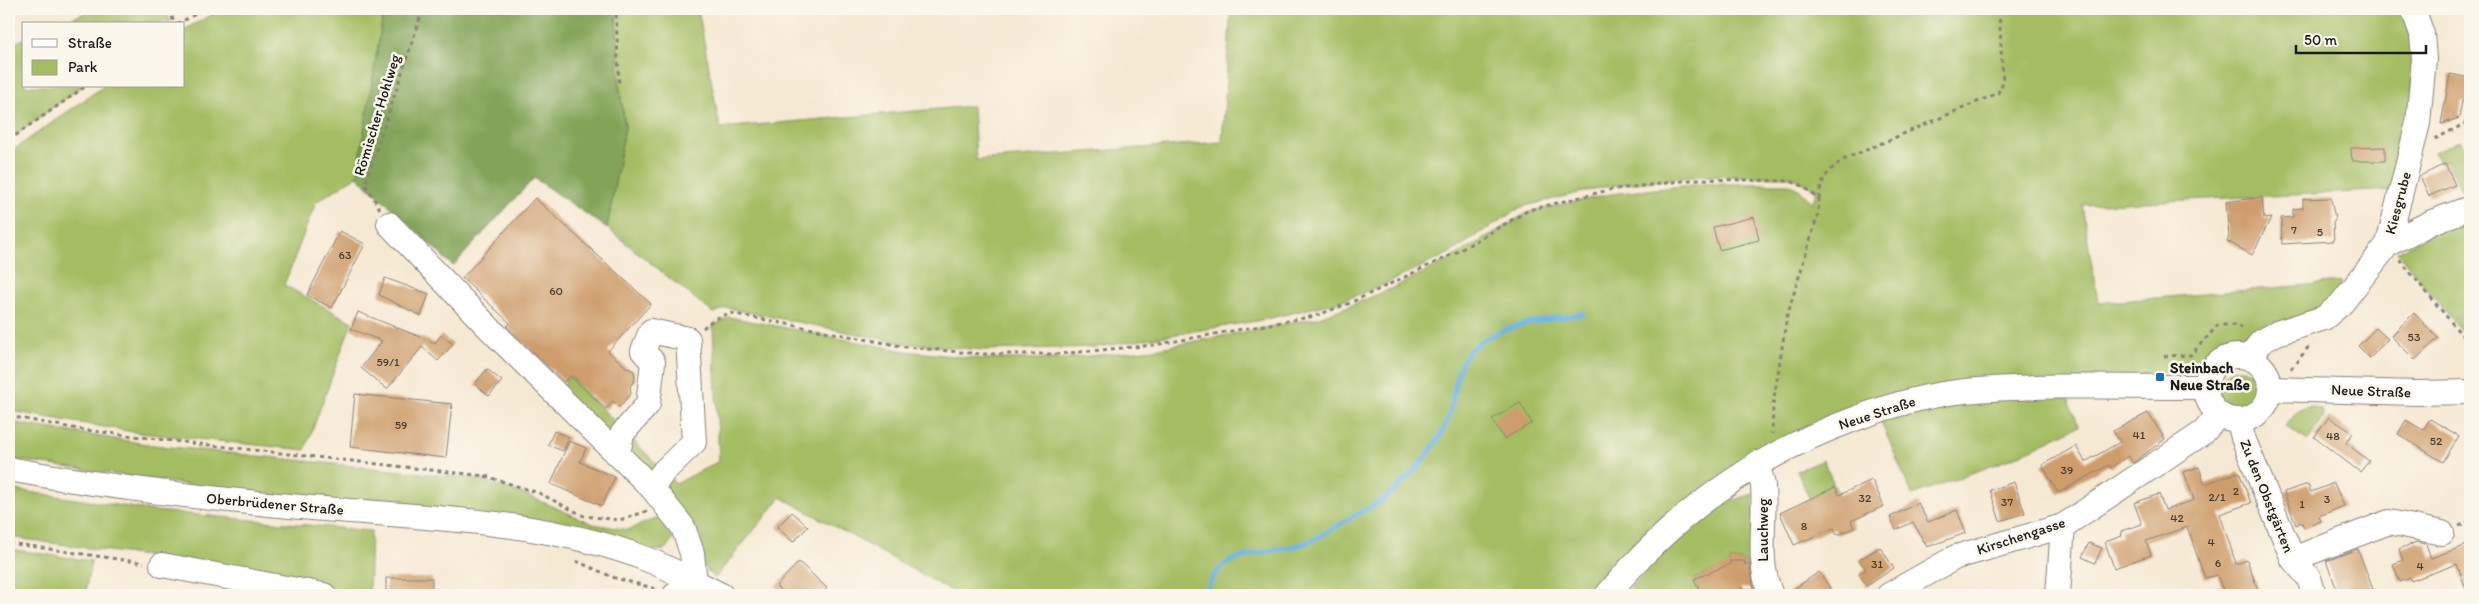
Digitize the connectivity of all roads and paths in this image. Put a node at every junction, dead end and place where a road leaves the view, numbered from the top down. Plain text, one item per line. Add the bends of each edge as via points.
1 (170, 9) edge
2 (205, 9) edge
3 (423, 9) edge
4 (610, 9) edge
5 (1998, 9) edge
6 (2413, 9) edge
7 (175, 22) edge
8 (180, 22) edge
9 (619, 84) dead end
10 (83, 88) edge
11 (2470, 120) edge
12 (9, 140) edge
13 (2412, 149) junction
14 (1819, 200) junction
15 (2470, 208) edge
16 (389, 224) joint
17 (2388, 244) junction
18 (688, 338) junction
19 (2312, 342) dead end
20 (2470, 345) edge
21 (2254, 350) junction
22 (2164, 356) dead end
23 (2206, 387) junction
24 (2271, 389) junction
25 (2470, 392) edge
26 (9, 416) edge
27 (2229, 418) junction
28 (618, 454) junction
29 (1766, 459) junction
30 (9, 470) edge
31 (658, 496) junction
32 (2063, 526) junction
33 (2442, 533) dead end
34 (9, 543) edge
35 (2293, 559) junction
36 (162, 565) joint
37 (695, 582) junction
38 (324, 595) edge
39 (676, 595) edge
40 (721, 595) edge
41 (1607, 595) edge
42 (1771, 595) edge
43 (1890, 595) edge
44 (2058, 595) edge
45 (2314, 595) edge

1 - 7 path
2 - 8 path
3 - 16 path, Römischer Hohlweg via 365,184
4 - 9 path via 616,14
5 - 14 path via 2003,82 1998,93 1845,159 1825,176
6 - 13 street, Kiesgrube via 2422,34 2424,59 2418,123
10 - 12 path
11 - 13 path
13 - 17 street, Kiesgrube
14 - 18 path via 1803,186 1790,181 1698,179 1609,190 1529,210 1455,253 1316,316 1154,345 1058,354 982,354 906,347 730,313 714,319
14 - 29 path via 1815,229 1787,316 1773,405 1771,446
15 - 17 street
16 - 28 street via 489,328
17 - 20 path
17 - 21 street, Kiesgrube via 2341,304 2324,318 2277,333
18 - 28 street via 651,331 643,351 653,362 648,404 622,434
18 - 31 street via 694,442 664,471
19 - 24 path via 2283,380
21 - 22 path via 2238,325 2218,325 2191,355
21 - 23 street via 2222,360 2213,368
21 - 24 street
23 - 27 street via 2210,404
23 - 29 street, Neue Straße via 2035,387 1963,391 1885,407 1814,434
24 - 25 street, Neue Straße
24 - 27 street via 2266,405 2258,414
26 - 31 path via 172,441 485,476 539,493 584,516 620,520
27 - 32 street, Kirschengasse
27 - 35 street, Zu den Obstgärten via 2243,438
28 - 31 street
29 - 41 street, Neue Straße via 1724,484 1674,524
29 - 42 street, Lauchweg via 1762,561
30 - 37 street, Oberbrüdener Straße via 139,491 452,520 541,532 595,559 643,574
31 - 37 street via 683,527 692,554
32 - 43 street, Kirschengasse via 1956,557
32 - 44 street
33 - 35 street via 2389,522 2327,542
34 - 36 path
35 - 45 street, Zu den Obstgärten via 2309,578
36 - 38 street
37 - 39 street
37 - 40 street, Oberbrüdener Straße

